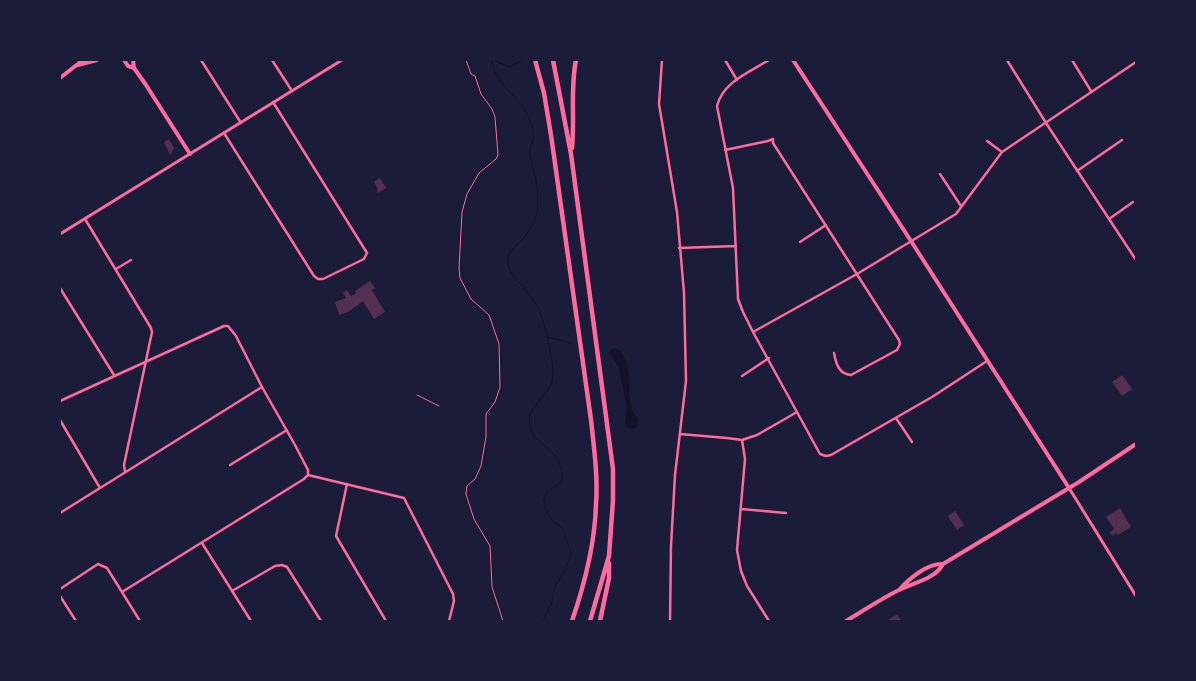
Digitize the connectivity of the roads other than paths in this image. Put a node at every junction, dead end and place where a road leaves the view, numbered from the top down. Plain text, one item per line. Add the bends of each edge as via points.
1 (83, 60) edge
2 (97, 60) edge
3 (124, 60) edge
4 (133, 60) edge
5 (201, 60) edge
6 (272, 60) edge
7 (342, 60) edge
8 (536, 60) edge
9 (553, 60) edge
10 (576, 60) edge
11 (662, 60) edge
12 (724, 60) edge
13 (769, 60) edge
14 (793, 60) edge
15 (1006, 60) edge
16 (1072, 60) edge
17 (1136, 62) edge
18 (78, 65) junction
19 (134, 68) junction
20 (60, 78) edge
21 (737, 80) junction
22 (292, 91) junction
23 (1092, 91) junction
24 (273, 102) junction
25 (241, 123) junction
26 (1046, 123) junction
27 (224, 133) junction
28 (1122, 140) dead end
29 (987, 141) dead end
30 (726, 150) junction
31 (1002, 152) junction
32 (190, 154) junction
33 (571, 154) junction
34 (1077, 171) junction
35 (940, 174) dead end
36 (1133, 202) dead end
37 (962, 207) junction
38 (85, 219) junction
39 (1109, 219) junction
40 (826, 225) junction
41 (60, 234) edge
42 (911, 241) junction
43 (800, 242) dead end
44 (736, 246) junction
45 (679, 248) junction
46 (130, 260) dead end
47 (1136, 260) edge
48 (116, 270) junction
49 (858, 274) junction
50 (60, 288) edge
51 (754, 332) junction
52 (834, 353) dead end
53 (769, 358) junction
54 (146, 361) junction
55 (988, 362) junction
56 (114, 375) junction
57 (742, 376) dead end
58 (262, 387) junction
59 (416, 395) dead end
60 (60, 400) edge
61 (439, 406) dead end
62 (797, 412) junction
63 (896, 418) junction
64 (60, 420) edge
65 (287, 430) junction
66 (680, 434) junction
67 (742, 440) junction
68 (912, 442) dead end
69 (1136, 444) edge
70 (230, 465) dead end
71 (126, 472) junction
72 (308, 475) junction
73 (347, 484) junction
74 (100, 488) junction
75 (1069, 488) junction
76 (741, 508) junction
77 (60, 513) edge
78 (786, 513) dead end
79 (202, 543) junction
80 (609, 556) junction
81 (943, 564) junction
82 (60, 589) edge
83 (899, 590) junction
84 (232, 591) junction
85 (122, 592) junction
86 (60, 596) edge
87 (1136, 596) edge
88 (76, 621) edge
89 (140, 621) edge
90 (251, 621) edge
91 (322, 621) edge
92 (386, 621) edge
93 (449, 621) edge
94 (572, 621) edge
95 (590, 621) edge
96 (600, 621) edge
97 (670, 621) edge
98 (769, 621) edge
99 (846, 621) edge

1 - 18 main road
2 - 18 main road
3 - 19 main road
4 - 19 main road
5 - 25 street
6 - 22 street
7 - 22 street
8 - 94 highway via 551,135 596,463 596,505 590,560
9 - 33 highway
10 - 33 highway
11 - 45 street via 659,104 677,212
12 - 21 street
13 - 21 street
14 - 42 main road
15 - 26 street
16 - 23 street
17 - 23 street
18 - 20 main road
19 - 32 main road
21 - 30 street via 726,87 717,106
22 - 24 street
23 - 26 street
24 - 25 street
24 - 27 street via 367,254 363,259 324,278 314,276
25 - 27 street
26 - 31 street
26 - 34 street
27 - 32 street
28 - 34 street
29 - 31 street
30 - 40 street via 773,139
30 - 44 street via 733,188
31 - 37 street
32 - 38 street
33 - 80 highway via 613,469
34 - 39 street
35 - 37 street
36 - 39 street
37 - 42 street
38 - 41 street
38 - 48 street
39 - 47 street
40 - 43 street
40 - 49 street
42 - 49 street
42 - 55 main road
44 - 45 street
44 - 51 street via 738,298
45 - 66 street via 684,292 686,381
46 - 48 street
48 - 54 street via 151,328
49 - 51 street
49 - 52 street via 900,344 897,350 851,375 845,374 836,364
50 - 56 street
51 - 53 street
53 - 57 street
53 - 62 street
54 - 56 street
54 - 58 street via 228,326
54 - 71 street via 124,465
55 - 63 street
55 - 75 main road
56 - 60 street
58 - 65 street
58 - 71 street
59 - 61 lane
62 - 63 street via 820,454 826,456
62 - 67 street
63 - 68 street
64 - 74 street
65 - 70 street
65 - 72 street
66 - 67 street
66 - 97 street via 671,546
67 - 76 street via 745,459
69 - 75 main road
71 - 74 street
72 - 73 street
72 - 79 street
73 - 92 street via 337,540
73 - 93 street via 407,502 452,594 454,601
74 - 77 street
75 - 81 main road
75 - 87 street
76 - 78 street
76 - 98 street via 737,550 741,571
79 - 84 street
79 - 85 street
80 - 95 highway
80 - 96 highway via 609,578
81 - 83 main road via 940,570
81 - 83 main road via 936,563 908,580
82 - 85 street via 98,564 106,568
83 - 99 main road
84 - 90 street
84 - 91 street via 282,565 287,567
85 - 89 street
86 - 88 street

